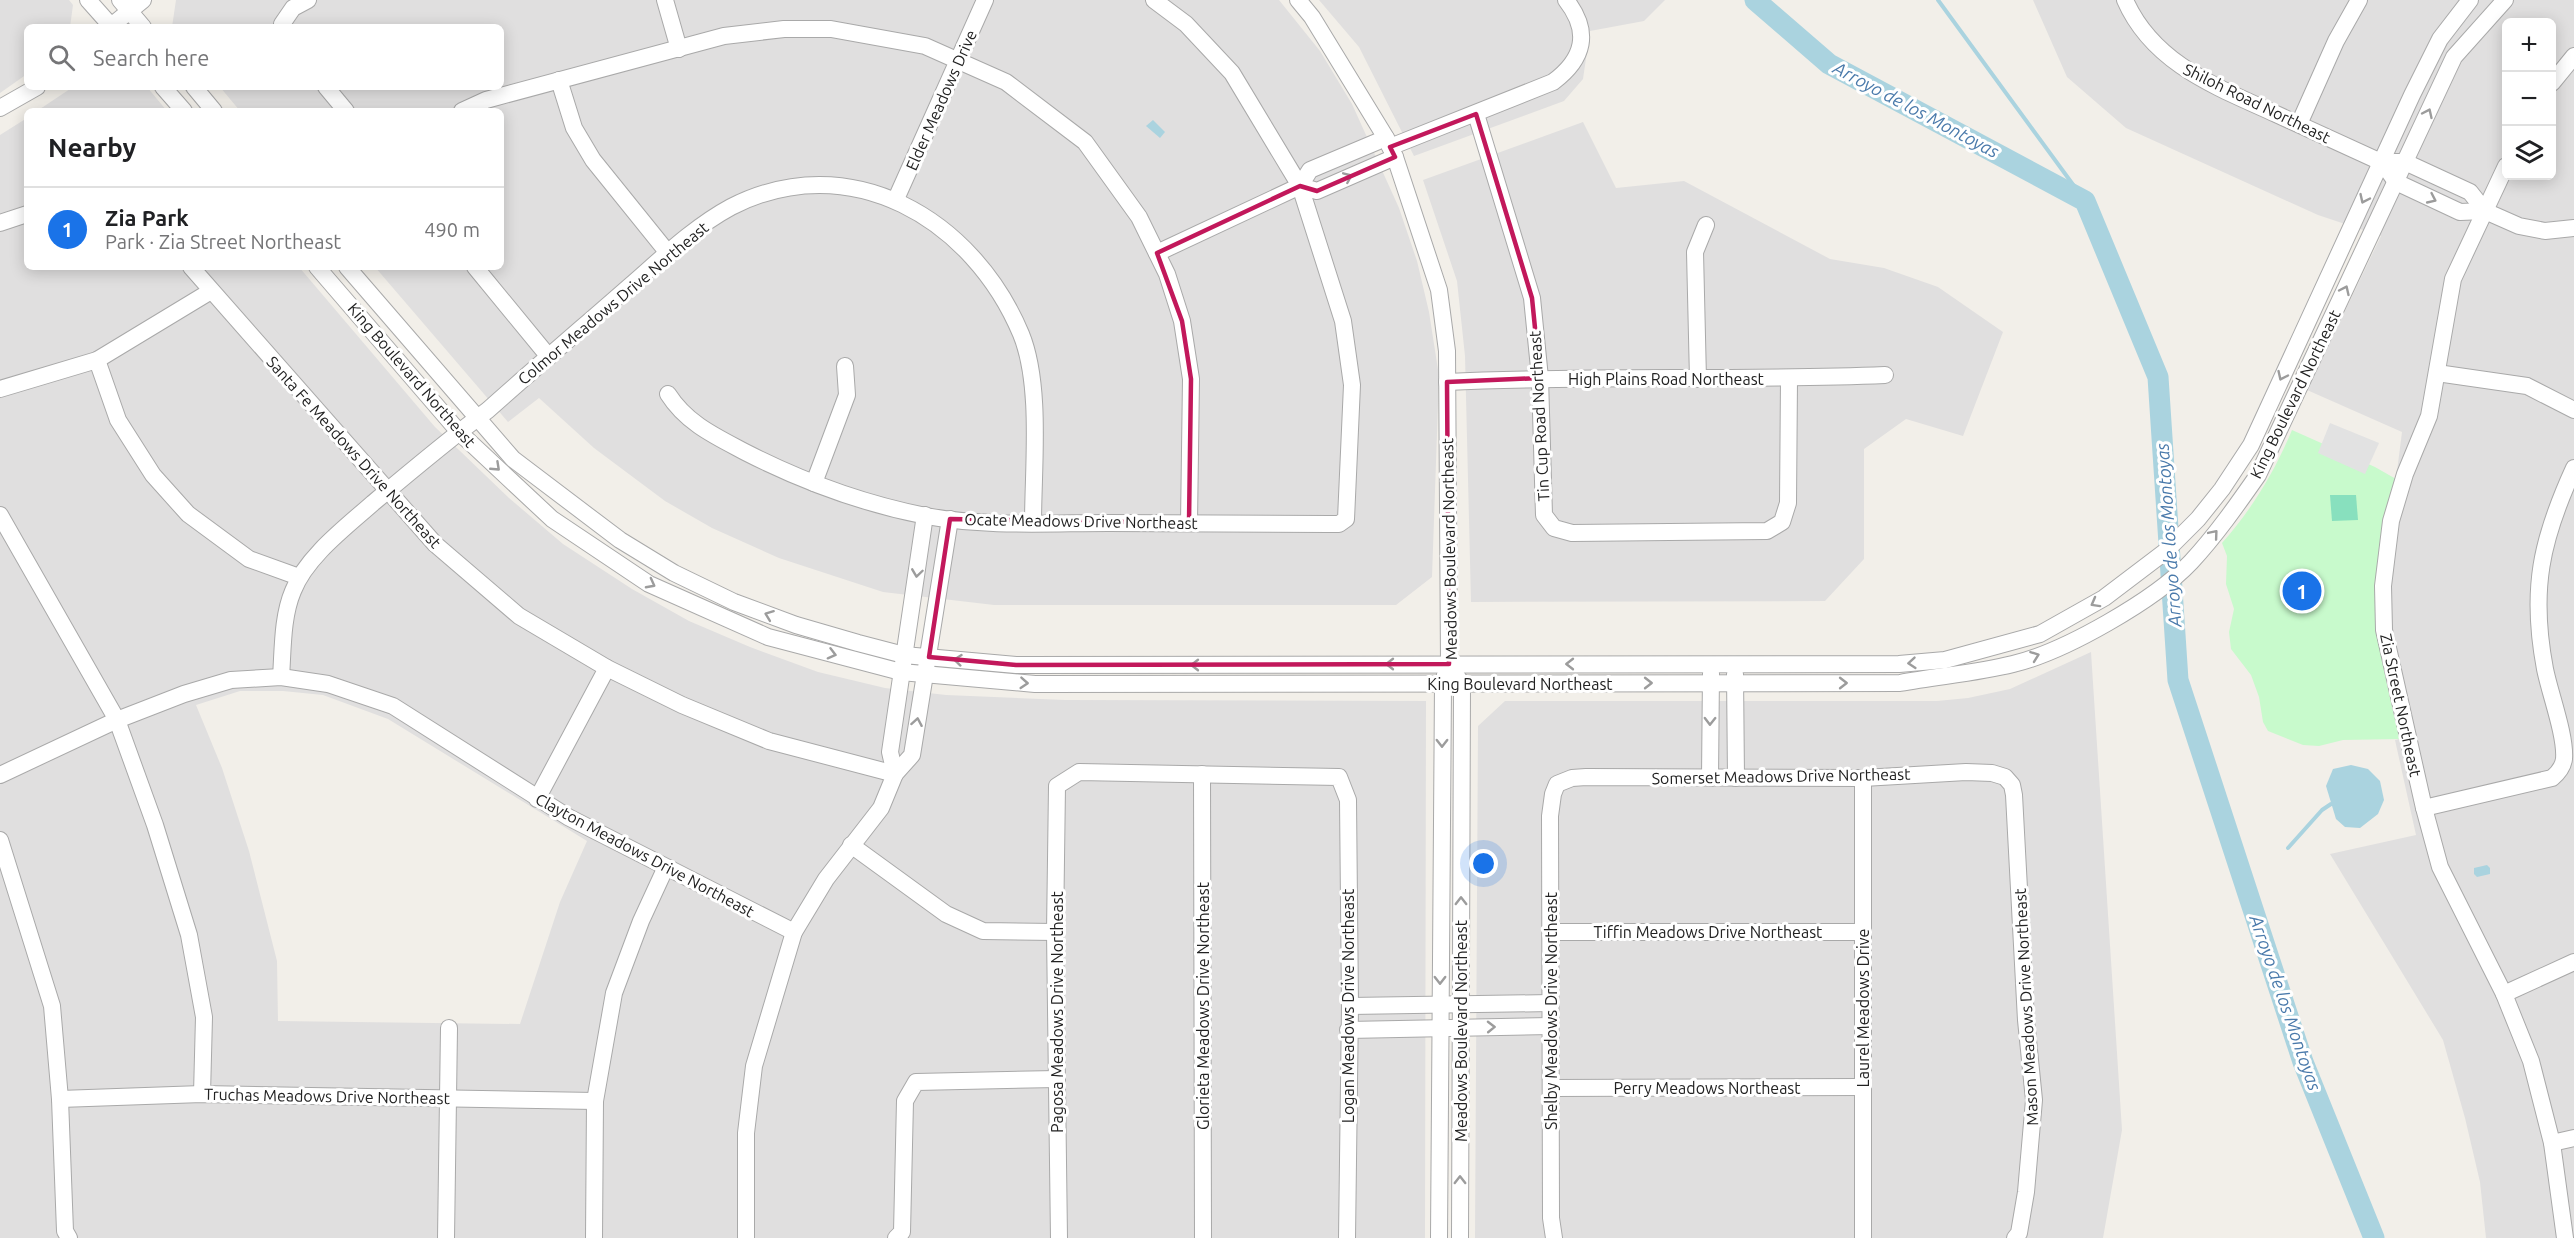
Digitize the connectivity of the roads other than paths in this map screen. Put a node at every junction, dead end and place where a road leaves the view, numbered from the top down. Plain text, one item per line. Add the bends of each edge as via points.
1 (88, 0) edge
2 (143, 0) edge
3 (308, 0) edge
4 (665, 0) edge
5 (985, 0) edge
6 (1154, 0) edge
7 (1298, 0) edge
8 (1566, 0) edge
9 (2125, 0) edge
10 (2359, 0) edge
11 (2470, 0) edge
12 (2505, 0) edge
13 (125, 6) edge
14 (108, 24) edge
15 (113, 24) edge
16 (140, 24) edge
17 (284, 24) edge
18 (679, 49) junction
19 (2574, 56) edge
20 (959, 60) junction
21 (2556, 78) edge
22 (559, 80) junction
23 (32, 90) edge
24 (166, 90) edge
25 (196, 90) edge
26 (328, 90) edge
27 (0, 108) edge
28 (181, 108) edge
29 (212, 108) edge
30 (344, 108) edge
31 (469, 108) edge
32 (1476, 114) junction
33 (2299, 124) junction
34 (1390, 147) junction
35 (2381, 162) junction
36 (2405, 162) junction
37 (2502, 175) edge
38 (2396, 182) junction
39 (1300, 186) junction
40 (896, 199) junction
41 (2485, 211) junction
42 (24, 215) edge
43 (0, 223) edge
44 (1706, 225) dead end
45 (2574, 228) edge
46 (668, 253) junction
47 (1157, 254) junction
48 (194, 270) edge
49 (320, 270) edge
50 (350, 270) edge
51 (477, 270) edge
52 (211, 291) junction
53 (549, 357) junction
54 (97, 360) junction
55 (845, 366) dead end
56 (2437, 372) junction
57 (1886, 375) dead end
58 (1540, 378) junction
59 (1698, 379) junction
60 (1789, 379) junction
61 (1447, 382) junction
62 (0, 389) edge
63 (668, 394) dead end
64 (2574, 410) edge
65 (477, 419) junction
66 (459, 432) junction
67 (2574, 468) edge
68 (814, 483) junction
69 (387, 491) junction
70 (0, 515) edge
71 (925, 515) junction
72 (950, 519) junction
73 (1190, 523) junction
74 (1033, 524) junction
75 (299, 578) junction
76 (904, 655) junction
77 (929, 657) junction
78 (1449, 664) junction
79 (1711, 664) junction
80 (1735, 664) junction
81 (607, 668) junction
82 (901, 672) junction
83 (925, 676) junction
84 (280, 677) junction
85 (1711, 683) junction
86 (1736, 683) junction
87 (1443, 684) junction
88 (1462, 684) junction
89 (117, 720) junction
90 (895, 774) junction
91 (1202, 774) junction
92 (0, 775) edge
93 (2005, 777) joint
94 (1710, 778) junction
95 (1736, 778) junction
96 (1863, 778) junction
97 (1557, 784) joint
98 (537, 799) junction
99 (2424, 808) junction
100 (0, 840) edge
101 (851, 845) junction
102 (666, 869) junction
103 (794, 932) junction
104 (1055, 932) junction
105 (1552, 932) junction
106 (1863, 932) junction
107 (2574, 962) edge
108 (2504, 994) junction
109 (1551, 1003) junction
110 (1350, 1006) junction
111 (1440, 1006) junction
112 (1461, 1006) junction
113 (1550, 1026) junction
114 (1439, 1027) junction
115 (448, 1028) dead end
116 (1461, 1028) junction
117 (1348, 1030) junction
118 (1057, 1079) junction
119 (1863, 1087) junction
120 (1551, 1088) junction
121 (202, 1095) junction
122 (447, 1097) junction
123 (60, 1099) junction
124 (595, 1101) junction
125 (2574, 1138) edge
126 (2552, 1143) junction
127 (69, 1238) edge
128 (446, 1238) edge
129 (594, 1238) edge
130 (746, 1238) edge
131 (896, 1238) edge
132 (1059, 1238) edge
133 (1203, 1238) edge
134 (1347, 1238) edge
135 (1439, 1238) edge
136 (1460, 1238) edge
137 (1554, 1238) edge
138 (1863, 1238) edge
139 (2015, 1238) edge
140 (2565, 1238) edge

1 - 14 street
2 - 13 street
3 - 17 street via 293,8
4 - 18 street
5 - 20 street, Elder Meadows Drive
6 - 39 street via 1186,24 1232,74
7 - 34 street, Meadows Boulevard Northeast
8 - 32 street via 1581,28 1580,50 1570,69 1553,82
9 - 33 street, Shiloh Road Northeast via 2139,26 2178,65
10 - 33 street
11 - 35 street, King Boulevard Northeast via 2440,39
36 -> 12 street, King Boulevard Northeast via 2454,57
13 - 15 street
13 - 16 street
18 - 20 street via 724,36 784,29 831,29 925,46
18 - 22 street
19 - 21 street
20 - 40 street, Elder Meadows Drive
20 - 47 street via 1006,82 1085,142 1139,217
22 - 31 street
22 - 46 street via 573,128 593,160
23 - 27 street
24 - 28 street
25 - 29 street
26 - 30 street
32 - 34 street
32 - 58 street, Tin Cup Road Northeast via 1532,298
33 - 35 street, Shiloh Road Northeast
34 - 39 street via 1317,191
34 - 61 street, Meadows Boulevard Northeast via 1439,290
35 - 36 street
35 - 38 street
35 -> 80 street, King Boulevard Northeast via 2251,445 2210,505 2143,569 2104,598 2040,634 1945,660 1899,664
36 - 38 street, King Boulevard Northeast
36 - 41 street via 2470,192
37 - 41 street, Zia Street Northeast
38 -> 41 street via 2460,212
86 -> 38 street, King Boulevard Northeast via 1900,683 2014,664 2071,643 2190,564 2258,475
39 - 47 street
39 - 73 street, Ocate Meadows Drive Northeast via 1345,332 1352,384 1346,519 1339,524
40 - 46 street, Colmor Meadows Drive Northeast via 830,185 781,188 732,207
40 - 74 street, Colmor Meadows Drive Northeast via 932,221 967,251 996,288 1021,335 1031,371
41 - 45 street via 2519,226 2545,231
41 - 56 street, Zia Street Northeast via 2453,279
42 - 43 street
44 - 59 street via 1695,252
46 - 53 street, Colmor Meadows Drive Northeast
47 - 73 street via 1182,321 1191,379
48 - 52 street, Santa Fe Meadows Drive Northeast
49 - 66 street, King Boulevard Northeast
50 - 65 street, King Boulevard Northeast
51 - 53 street
52 - 54 street
52 - 69 street, Santa Fe Meadows Drive Northeast
53 - 65 street, Colmor Meadows Drive Northeast
54 - 62 street
54 - 75 street via 118,420 153,475 188,514 249,559
55 - 68 street via 847,395
56 - 64 street via 2527,386
56 - 99 street, Zia Street Northeast via 2429,416 2391,521 2383,586 2384,630
57 - 60 street, High Plains Road Northeast
58 - 59 street, High Plains Road Northeast
58 - 60 street, Tin Cup Road Northeast via 1544,515 1554,528 1572,533 1767,531 1782,522 1788,503
58 - 61 street, High Plains Road Northeast
59 - 60 street, High Plains Road Northeast
61 - 78 street, Meadows Boulevard Northeast
63 - 68 street, Ocate Meadows Drive Northeast via 693,423
65 - 66 street, Colmor Meadows Drive Northeast
76 -> 65 street, King Boulevard Northeast via 796,625 734,602 674,573 620,540 513,459
66 - 69 street, Colmor Meadows Drive Northeast
66 -> 82 street, King Boulevard Northeast via 552,519 649,584 768,637
67 - 99 street via 2548,531 2539,577 2539,625 2563,746 2562,768 2552,778
68 - 71 street, Ocate Meadows Drive Northeast
69 - 75 street, Colmor Meadows Drive Northeast via 332,538
69 - 81 street, Santa Fe Meadows Drive Northeast via 435,544 519,616
70 - 89 street
71 - 72 street, Ocate Meadows Drive Northeast
71 -> 76 street
72 - 74 street, Ocate Meadows Drive Northeast
72 - 77 street
73 - 74 street, Ocate Meadows Drive Northeast
75 - 84 street, Colmor Meadows Drive Northeast via 286,615
76 - 77 street, King Boulevard Northeast
76 - 82 street
78 -> 77 street, King Boulevard Northeast via 1016,665
77 - 83 street
79 -> 78 street, King Boulevard Northeast
78 - 87 street, Meadows Boulevard Northeast
78 - 88 street, Meadows Boulevard Northeast
79 - 80 street, King Boulevard Northeast
79 - 85 street
80 - 86 street
81 - 90 street, Santa Fe Meadows Drive Northeast via 769,741
81 - 98 street
82 - 83 street, King Boulevard Northeast
82 - 90 street via 890,752
83 -> 87 street, King Boulevard Northeast via 1035,684
90 -> 83 street via 912,754
84 - 89 street, Clayton Meadows Drive Northeast via 231,680
84 - 98 street, Clayton Meadows Drive Northeast via 328,684 393,706
85 - 86 street, King Boulevard Northeast
88 -> 85 street, King Boulevard Northeast
85 -> 94 street
86 - 95 street
87 - 88 street, King Boulevard Northeast
87 -> 111 street, Meadows Boulevard Northeast
112 -> 88 street, Meadows Boulevard Northeast
89 - 92 street, Clayton Meadows Drive Northeast
89 - 121 street via 189,935 204,1017
90 - 101 street via 881,808
91 - 104 street, Pagosa Meadows Drive Northeast via 1079,772 1057,786
91 - 110 street, Logan Meadows Drive Northeast via 1339,777 1348,800
91 - 133 street, Glorieta Meadows Drive Northeast
93 - 96 street, Somerset Meadows Drive Northeast via 1966,772
93 - 139 street, Mason Meadows Drive Northeast via 2014,795 2034,1100 2026,1192
94 - 95 street, Somerset Meadows Drive Northeast
94 - 97 street, Somerset Meadows Drive Northeast via 1586,777
95 - 96 street, Somerset Meadows Drive Northeast
96 - 106 street, Laurel Meadows Drive
97 - 105 street, Shelby Meadows Drive Northeast via 1550,816
98 - 102 street, Clayton Meadows Drive Northeast
99 - 108 street, Zia Street Northeast via 2440,867
100 - 123 street via 52,1006
101 - 103 street
101 - 104 street via 946,914 983,931
102 - 103 street, Clayton Meadows Drive Northeast
102 - 124 street via 614,993
103 - 130 street via 754,1066 746,1133
104 - 118 street, Pagosa Meadows Drive Northeast
105 - 106 street, Tiffin Meadows Drive Northeast
105 - 109 street, Shelby Meadows Drive Northeast
106 - 119 street, Laurel Meadows Drive
107 - 108 street
108 - 126 street, Zia Street Northeast via 2531,1061
109 - 112 street
109 - 113 street, Shelby Meadows Drive Northeast
110 - 111 street
110 - 117 street, Logan Meadows Drive Northeast
111 - 112 street
111 - 114 street, Meadows Boulevard Northeast
112 - 116 street, Meadows Boulevard Northeast
116 -> 113 street
113 - 120 street, Shelby Meadows Drive Northeast
114 - 116 street
114 - 117 street
114 - 135 street, Meadows Boulevard Northeast
115 - 122 street
136 -> 116 street, Meadows Boulevard Northeast
117 - 134 street, Logan Meadows Drive Northeast
118 - 131 street via 916,1082 905,1101 902,1232
118 - 132 street, Pagosa Meadows Drive Northeast
119 - 120 street, Perry Meadows Northeast
119 - 138 street, Laurel Meadows Drive
120 - 137 street, Shelby Meadows Drive Northeast
121 - 122 street, Truchas Meadows Drive Northeast
121 - 123 street, Truchas Meadows Drive Northeast
122 - 124 street, Truchas Meadows Drive Northeast
122 - 128 street
123 - 127 street
124 - 129 street
125 - 126 street
126 - 140 street, Zia Street Northeast

